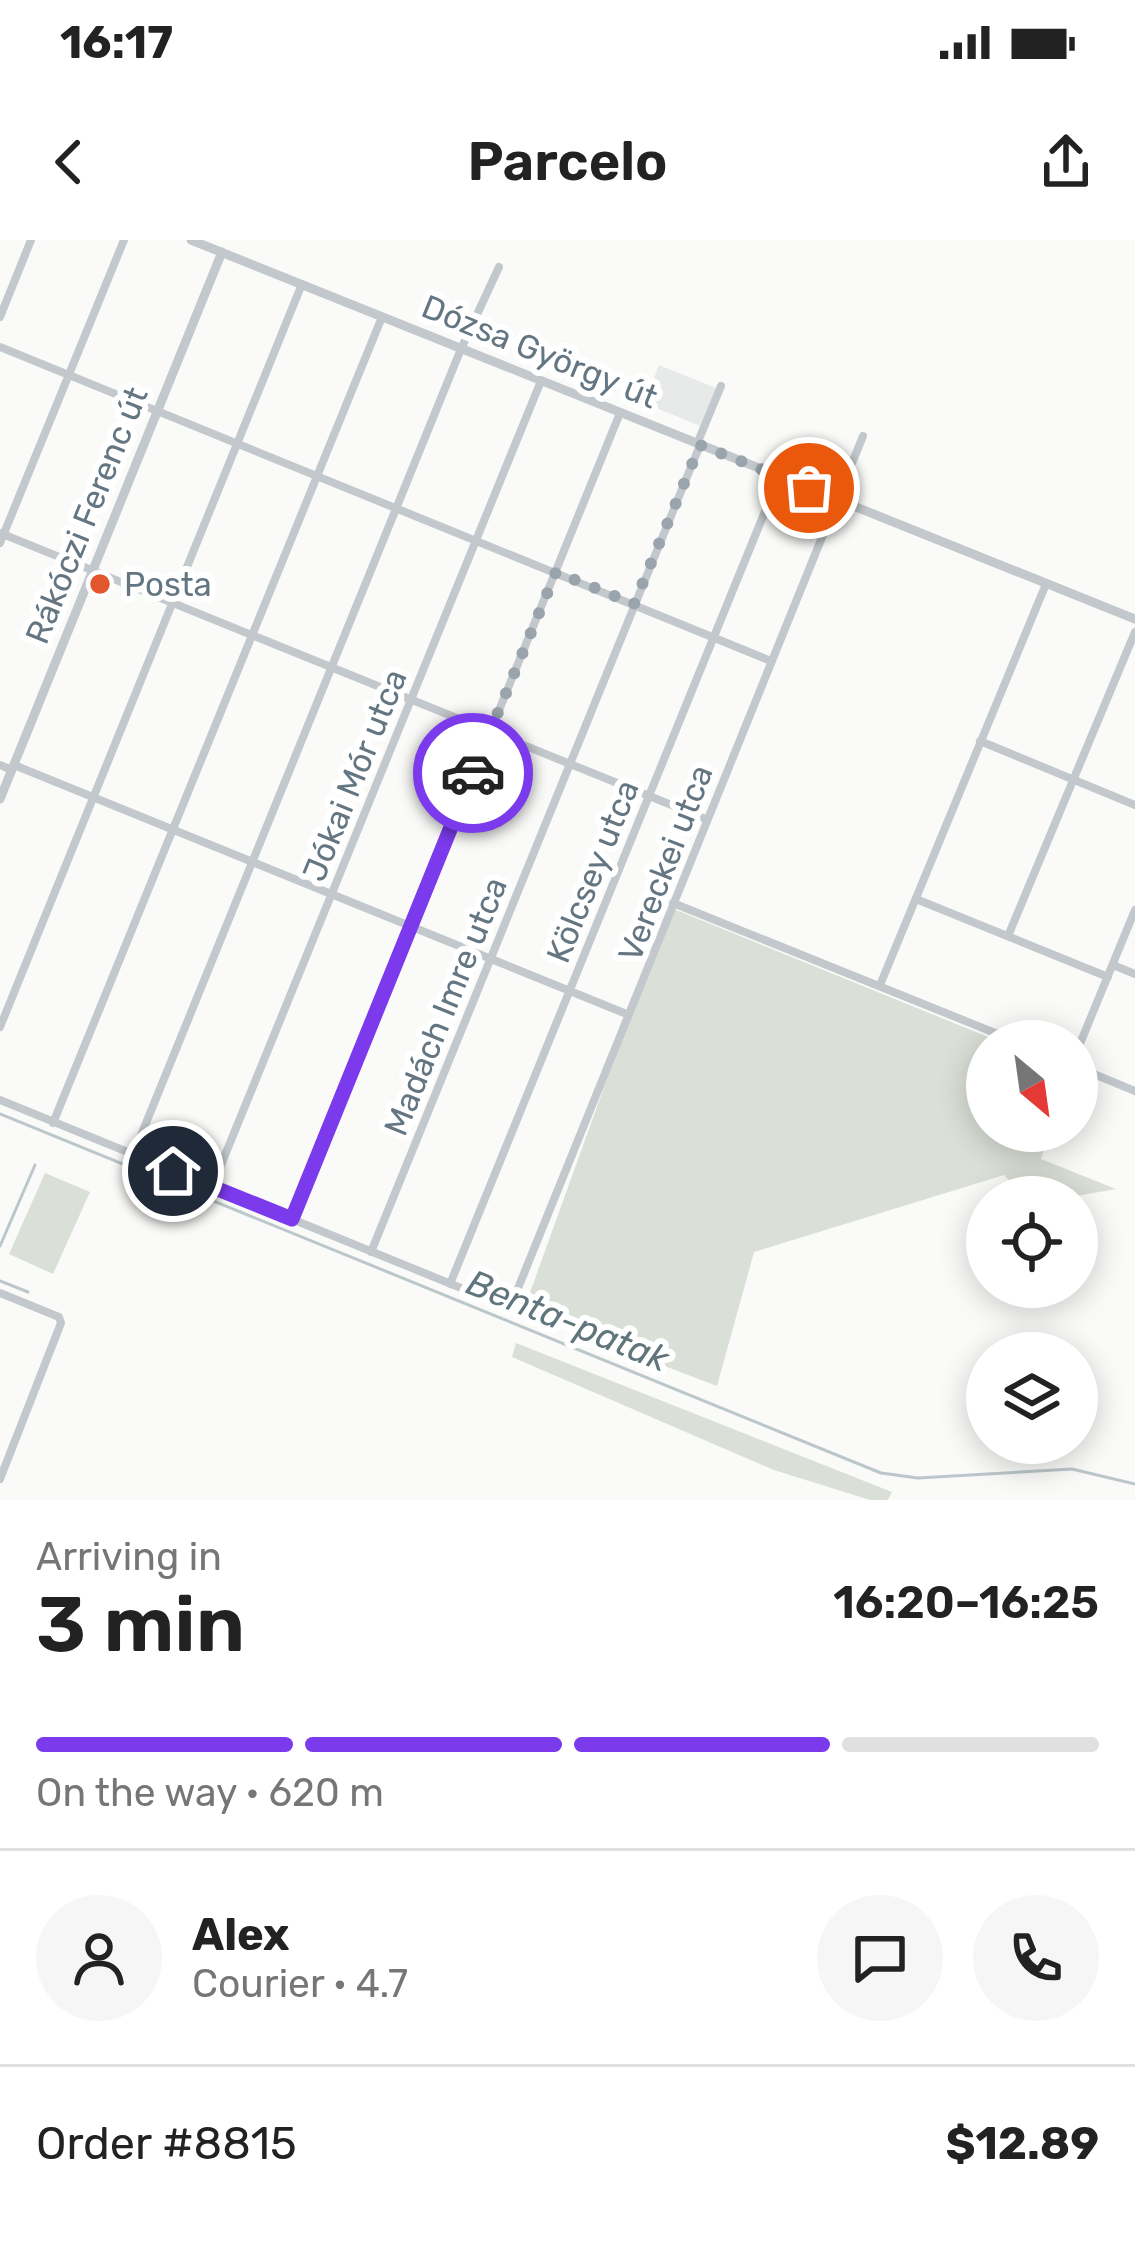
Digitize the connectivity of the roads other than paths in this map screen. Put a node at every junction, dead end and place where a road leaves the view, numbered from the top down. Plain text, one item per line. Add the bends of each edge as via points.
1 (31, 240) edge
2 (124, 240) edge
3 (191, 240) edge
4 (227, 240) edge
5 (222, 252) junction
6 (500, 267) dead end
7 (302, 284) junction
8 (0, 317) edge
9 (382, 317) junction
10 (0, 347) edge
11 (461, 349) junction
12 (69, 375) junction
13 (541, 381) junction
14 (721, 386) dead end
15 (158, 411) junction
16 (620, 412) junction
17 (863, 436) dead end
18 (238, 443) junction
19 (698, 445) junction
20 (317, 475) junction
21 (779, 477) junction
22 (838, 500) junction
23 (396, 508) junction
24 (1, 537) edge
25 (476, 540) junction
26 (93, 569) junction
27 (556, 572) junction
28 (1046, 584) junction
29 (173, 602) junction
30 (634, 604) junction
31 (1135, 620) edge
32 (1135, 632) edge
33 (252, 634) junction
34 (714, 637) junction
35 (771, 661) junction
36 (332, 666) junction
37 (411, 699) junction
38 (490, 731) junction
39 (980, 741) junction
40 (570, 763) junction
41 (0, 765) edge
42 (13, 768) junction
43 (1074, 780) junction
44 (650, 795) junction
45 (94, 797) junction
46 (0, 799) edge
47 (1135, 805) edge
48 (706, 819) junction
49 (173, 829) junction
50 (252, 862) junction
51 (331, 894) junction
52 (916, 899) junction
53 (674, 903) junction
54 (1135, 910) edge
55 (410, 926) junction
56 (1008, 936) junction
57 (490, 958) junction
58 (1113, 964) junction
59 (1135, 974) edge
60 (1108, 977) junction
61 (880, 985) junction
62 (569, 991) junction
63 (629, 1015) junction
64 (1090, 1020) edge
65 (966, 1021) edge
66 (0, 1027) edge
67 (1098, 1075) edge
68 (1135, 1091) edge
69 (0, 1100) edge
70 (53, 1123) junction
71 (133, 1155) junction
72 (212, 1187) junction
73 (292, 1219) junction
74 (371, 1252) junction
75 (450, 1284) junction
76 (0, 1293) edge
77 (0, 1479) edge

1 - 8 street
2 - 12 street
3 - 5 street, Dózsa György út
4 - 5 street
5 - 7 street, Dózsa György út
5 - 15 street, Rákóczi Ferenc út
6 - 11 street
7 - 9 street, Dózsa György út
7 - 18 street
9 - 11 street, Dózsa György út
9 - 20 street
10 - 12 street
11 - 13 street, Dózsa György út
11 - 23 street
12 - 15 street
12 - 24 street
13 - 16 street, Dózsa György út
13 - 25 street, Jókai Mór utca
14 - 19 street, Madách Imre utca
15 - 18 street
15 - 26 street, Rákóczi Ferenc út
16 - 19 street, Dózsa György út
16 - 27 street
17 - 22 street, Vereckei utca
18 - 20 street
18 - 29 street
19 - 21 street, Dózsa György út
19 - 30 street, Madách Imre utca
20 - 23 street
20 - 33 street
21 - 22 street, Dózsa György út
21 - 34 street, Kölcsey utca
22 - 28 street, Dózsa György út
22 - 35 street, Vereckei utca
23 - 25 street
23 - 36 street
24 - 26 street
25 - 27 street
25 - 37 street, Jókai Mór utca
26 - 29 street
26 - 42 street, Rákóczi Ferenc út
27 - 30 street
27 - 38 street
28 - 31 street, Dózsa György út
28 - 39 street
29 - 33 street
29 - 45 street
30 - 34 street
30 - 40 street, Madách Imre utca
32 - 43 street
33 - 36 street
33 - 49 street
34 - 35 street
34 - 44 street, Kölcsey utca
35 - 48 street, Vereckei utca
36 - 37 street
36 - 50 street
37 - 38 street
37 - 51 street, Jókai Mór utca
38 - 40 street
38 - 55 street
39 - 43 street
39 - 52 street
40 - 44 street
40 - 57 street, Madách Imre utca
41 - 42 street
42 - 45 street
42 - 46 street, Rákóczi Ferenc út
43 - 47 street
43 - 56 street
44 - 48 street
44 - 62 street, Kölcsey utca
45 - 49 street
45 - 66 street
48 - 53 street, Vereckei utca
49 - 50 street
49 - 70 street
50 - 51 street
50 - 71 street
51 - 55 street
51 - 72 street, Jókai Mór utca
52 - 56 street
52 - 61 street
53 - 61 street
53 - 63 street, Vereckei utca
54 - 58 street
55 - 57 street
55 - 73 street
56 - 60 street
57 - 62 street
57 - 74 street, Madách Imre utca
58 - 59 street
58 - 60 street
60 - 64 street
61 - 65 street
62 - 63 street
62 - 75 street, Kölcsey utca
63 - 75 street, Vereckei utca via 510,1308
67 - 68 street
69 - 70 street
70 - 71 street
71 - 72 street
72 - 73 street
73 - 74 street
74 - 75 street
76 - 77 street via 59,1317 60,1331

